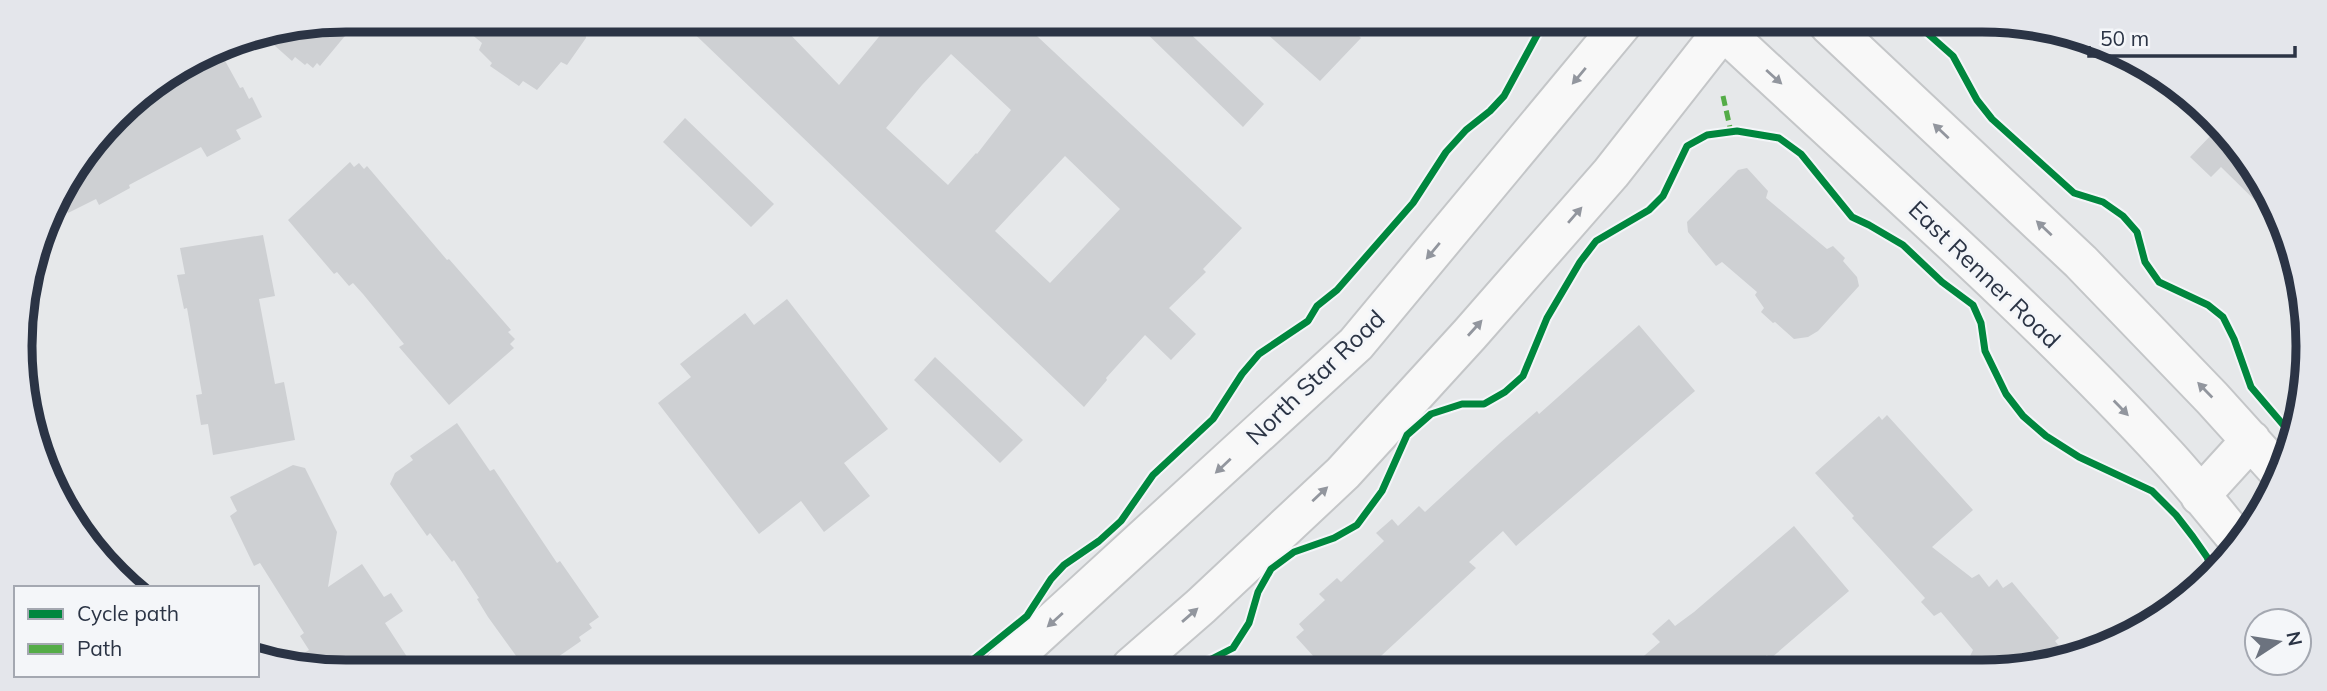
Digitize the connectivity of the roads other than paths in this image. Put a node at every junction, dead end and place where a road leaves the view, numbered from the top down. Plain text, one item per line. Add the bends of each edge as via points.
1 (1615, 32) edge
2 (1719, 32) edge
3 (1728, 32) edge
4 (1836, 32) edge
5 (2250, 440) junction
6 (2272, 465) edge
7 (2200, 496) junction
8 (2233, 534) edge
9 (1011, 660) edge
10 (1138, 660) edge

1 -> 9 main road, North Star Road via 1356,344
10 -> 2 main road via 1343,473 1611,173
3 -> 7 main road, East Renner Road via 2054,341 2168,456
5 -> 4 main road via 2081,262
5 - 6 main road
5 - 7 main road
7 - 8 main road, East Renner Road

